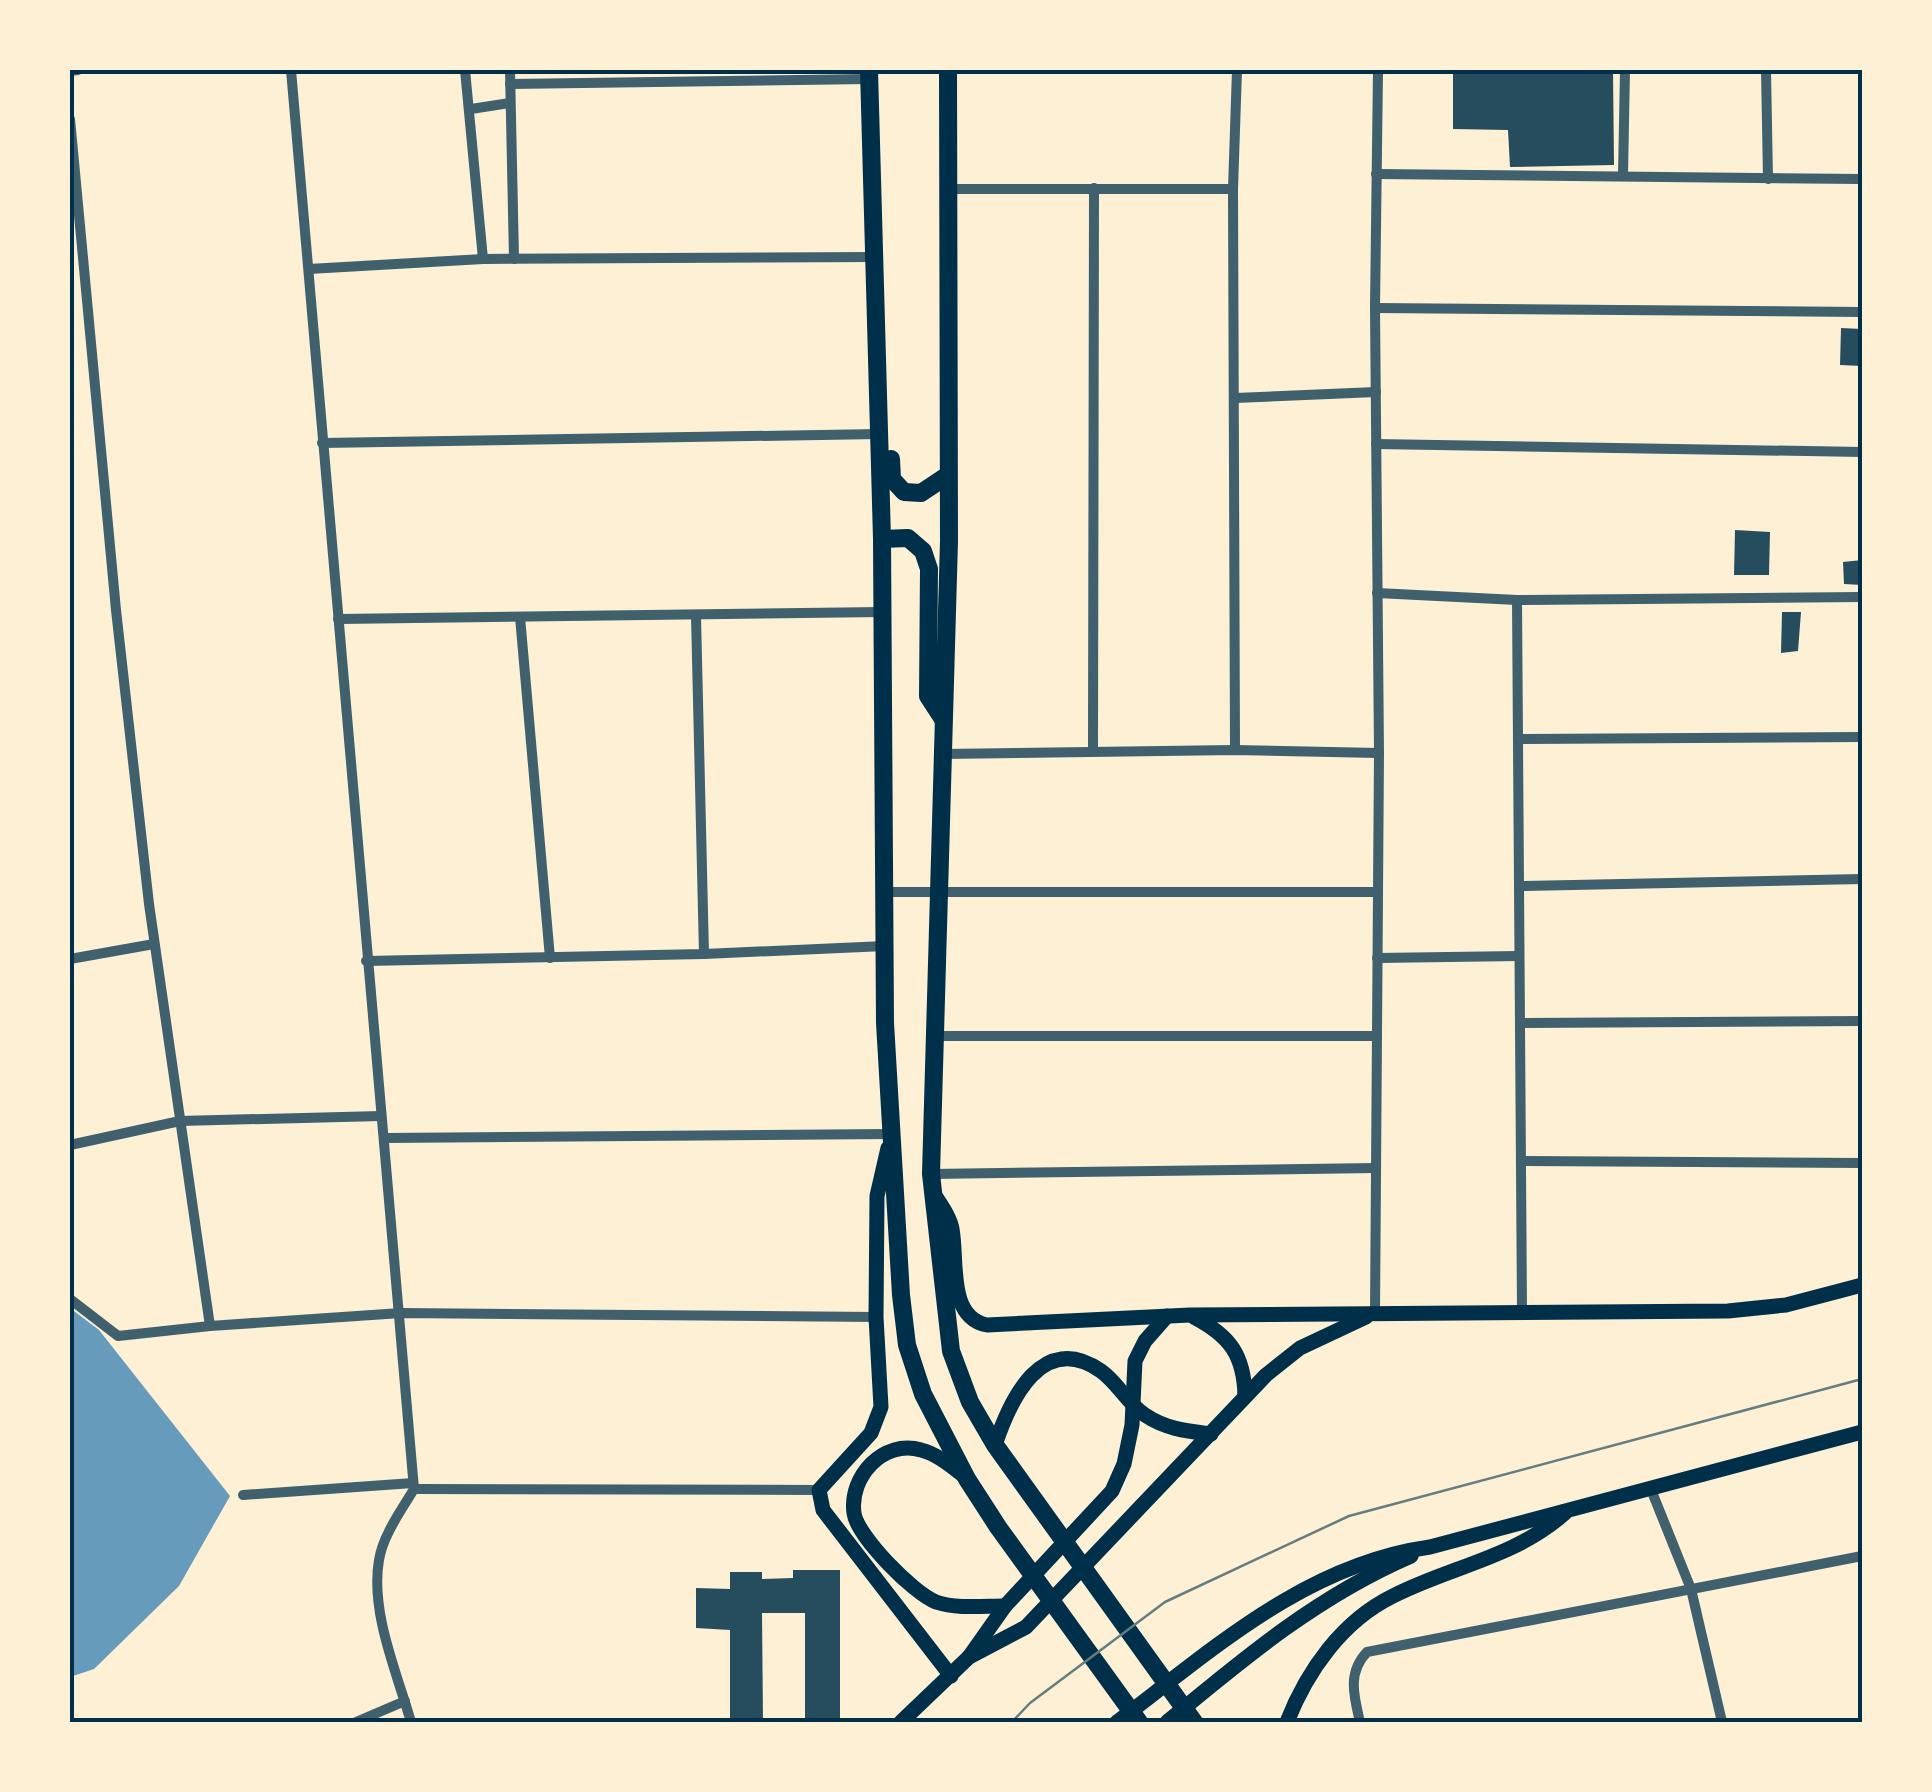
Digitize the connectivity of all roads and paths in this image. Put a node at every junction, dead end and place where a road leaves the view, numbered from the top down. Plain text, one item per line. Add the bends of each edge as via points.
1 (78, 70) edge
2 (291, 70) edge
3 (465, 70) edge
4 (473, 70) edge
5 (510, 70) edge
6 (948, 70) edge
7 (1237, 70) edge
8 (1378, 70) edge
9 (1624, 70) edge
10 (1766, 70) edge
11 (70, 71) edge
12 (869, 74) edge
13 (688, 76) edge
14 (510, 84) junction
15 (510, 103) junction
16 (471, 109) junction
17 (70, 119) edge
18 (1376, 174) junction
19 (1623, 175) junction
20 (1768, 179) junction
21 (1862, 180) edge
22 (1094, 188) junction
23 (946, 189) junction
24 (1233, 189) junction
25 (875, 257) junction
26 (514, 259) junction
27 (483, 260) junction
28 (310, 268) junction
29 (876, 281) junction
30 (1376, 308) junction
31 (1862, 312) edge
32 (1376, 392) junction
33 (1235, 398) junction
34 (879, 434) junction
35 (322, 443) junction
36 (1376, 444) junction
37 (1862, 452) edge
38 (948, 475) junction
39 (882, 539) junction
40 (1377, 593) junction
41 (1862, 596) edge
42 (1517, 600) junction
43 (882, 612) junction
44 (520, 616) junction
45 (696, 616) junction
46 (338, 620) junction
47 (944, 720) junction
48 (1862, 737) edge
49 (1519, 740) junction
50 (1093, 750) junction
51 (1235, 750) junction
52 (943, 754) junction
53 (1379, 754) junction
54 (1862, 878) edge
55 (1520, 886) junction
56 (939, 891) junction
57 (885, 892) junction
58 (1378, 892) junction
59 (154, 944) junction
60 (884, 946) junction
61 (704, 954) junction
62 (1519, 956) junction
63 (550, 958) junction
64 (1377, 958) junction
65 (70, 959) edge
66 (366, 961) junction
67 (1862, 1021) edge
68 (1520, 1023) junction
69 (934, 1036) junction
70 (1376, 1036) junction
71 (381, 1116) junction
72 (180, 1121) junction
73 (892, 1134) junction
74 (384, 1138) junction
75 (70, 1144) edge
76 (1521, 1162) junction
77 (1862, 1163) edge
78 (1376, 1168) junction
79 (931, 1174) junction
80 (934, 1194) junction
81 (1862, 1286) edge
82 (70, 1300) edge
83 (1522, 1310) junction
84 (401, 1313) junction
85 (1375, 1313) junction
86 (1190, 1315) junction
87 (1167, 1316) junction
88 (876, 1317) junction
89 (210, 1326) junction
90 (1245, 1396) junction
91 (1134, 1407) junction
92 (1862, 1432) edge
93 (1211, 1434) junction
94 (996, 1445) junction
95 (967, 1479) junction
96 (413, 1486) junction
97 (1650, 1486) junction
98 (819, 1490) junction
99 (243, 1495) dead end
100 (1568, 1510) junction
101 (1430, 1548) junction
102 (1862, 1556) edge
103 (1691, 1589) junction
104 (1005, 1606) junction
105 (970, 1657) junction
106 (952, 1676) junction
107 (405, 1701) junction
108 (356, 1722) edge
109 (412, 1722) edge
110 (901, 1722) edge
111 (1117, 1722) edge
112 (1139, 1722) edge
113 (1168, 1722) edge
114 (1194, 1722) edge
115 (1287, 1722) edge
116 (1360, 1722) edge
117 (1722, 1722) edge

1 - 11 street
2 - 28 street
3 - 4 street
3 - 16 street
5 - 14 street
6 - 23 main road
7 - 24 street
8 - 18 street
9 - 19 street
10 - 20 street
12 - 13 street
12 - 25 main road
13 - 14 street
14 - 15 street
15 - 16 street
15 - 26 street
16 - 27 street
17 - 59 street
18 - 19 street
18 - 30 street
19 - 20 street
20 - 21 street
22 - 23 street
22 - 24 street
22 - 50 street
23 - 38 main road
24 - 33 street
25 - 26 street
25 - 29 main road
26 - 27 street
27 - 28 street
28 - 35 street
29 - 34 main road
29 - 38 main road via 888,313 892,480 904,492 920,493
30 - 31 street
30 - 32 street
32 - 33 street
32 - 36 street
33 - 51 street
34 - 35 street
34 - 39 main road
35 - 46 street
36 - 37 street
36 - 40 street
38 - 47 main road
39 - 43 main road
39 - 47 main road via 908,538 930,569 928,696
40 - 42 street
40 - 53 street
41 - 42 street
42 - 49 street
43 - 45 street
43 - 57 main road
44 - 45 street
44 - 46 street
44 - 63 street
45 - 61 street
46 - 66 street
47 - 52 main road
48 - 49 street
49 - 55 street
50 - 51 street
50 - 52 street
51 - 53 street
52 - 56 main road
53 - 58 street
54 - 55 street
55 - 62 street
56 - 57 street
56 - 58 street
56 - 69 main road
57 - 60 main road
58 - 64 street
59 - 65 street
59 - 72 street
60 - 61 street
60 - 73 main road
61 - 63 street
62 - 64 street
62 - 68 street
63 - 66 street
64 - 70 street
66 - 71 street
67 - 68 street
68 - 76 street
69 - 70 street
69 - 79 main road
70 - 78 street
71 - 72 street
71 - 74 street
72 - 75 street
72 - 89 street
73 - 74 street
73 - 88 main road via 877,1196
73 - 95 main road via 907,1344 923,1394
74 - 84 street
76 - 77 street
76 - 83 street
78 - 79 street
78 - 85 street
79 - 80 main road
80 - 87 main road via 952,1224 963,1310 974,1321
80 - 94 main road via 951,1351
81 - 83 main road via 1744,1310
82 - 89 street via 118,1336
83 - 85 main road
84 - 88 street
84 - 89 street
84 - 96 street
85 - 86 main road
85 - 90 main road via 1300,1348
86 - 87 main road
86 - 90 main road via 1230,1343 1243,1365
87 - 91 main road via 1135,1361
88 - 98 main road via 878,1420
90 - 93 main road
91 - 93 main road via 1169,1428
91 - 94 main road via 1088,1363 1052,1363 1012,1400
91 - 104 main road via 1112,1491
92 - 97 main road
93 - 105 main road via 1026,1627
94 - 114 main road
95 - 104 main road via 920,1449 886,1453 860,1476 856,1523 924,1596 949,1606
95 - 112 main road
96 - 98 street
96 - 99 street
96 - 107 street via 385,1538 377,1584
97 - 100 main road
97 - 103 street
98 - 106 main road via 823,1510
100 - 101 main road
100 - 115 main road via 1521,1546 1394,1595 1365,1613 1317,1663
101 - 111 main road via 1370,1559 1317,1582 1236,1632
101 - 113 main road via 1322,1602
102 - 103 street
103 - 116 street via 1367,1652 1353,1678
103 - 117 street
104 - 105 main road
105 - 106 main road
106 - 110 main road
107 - 108 street
107 - 109 street

